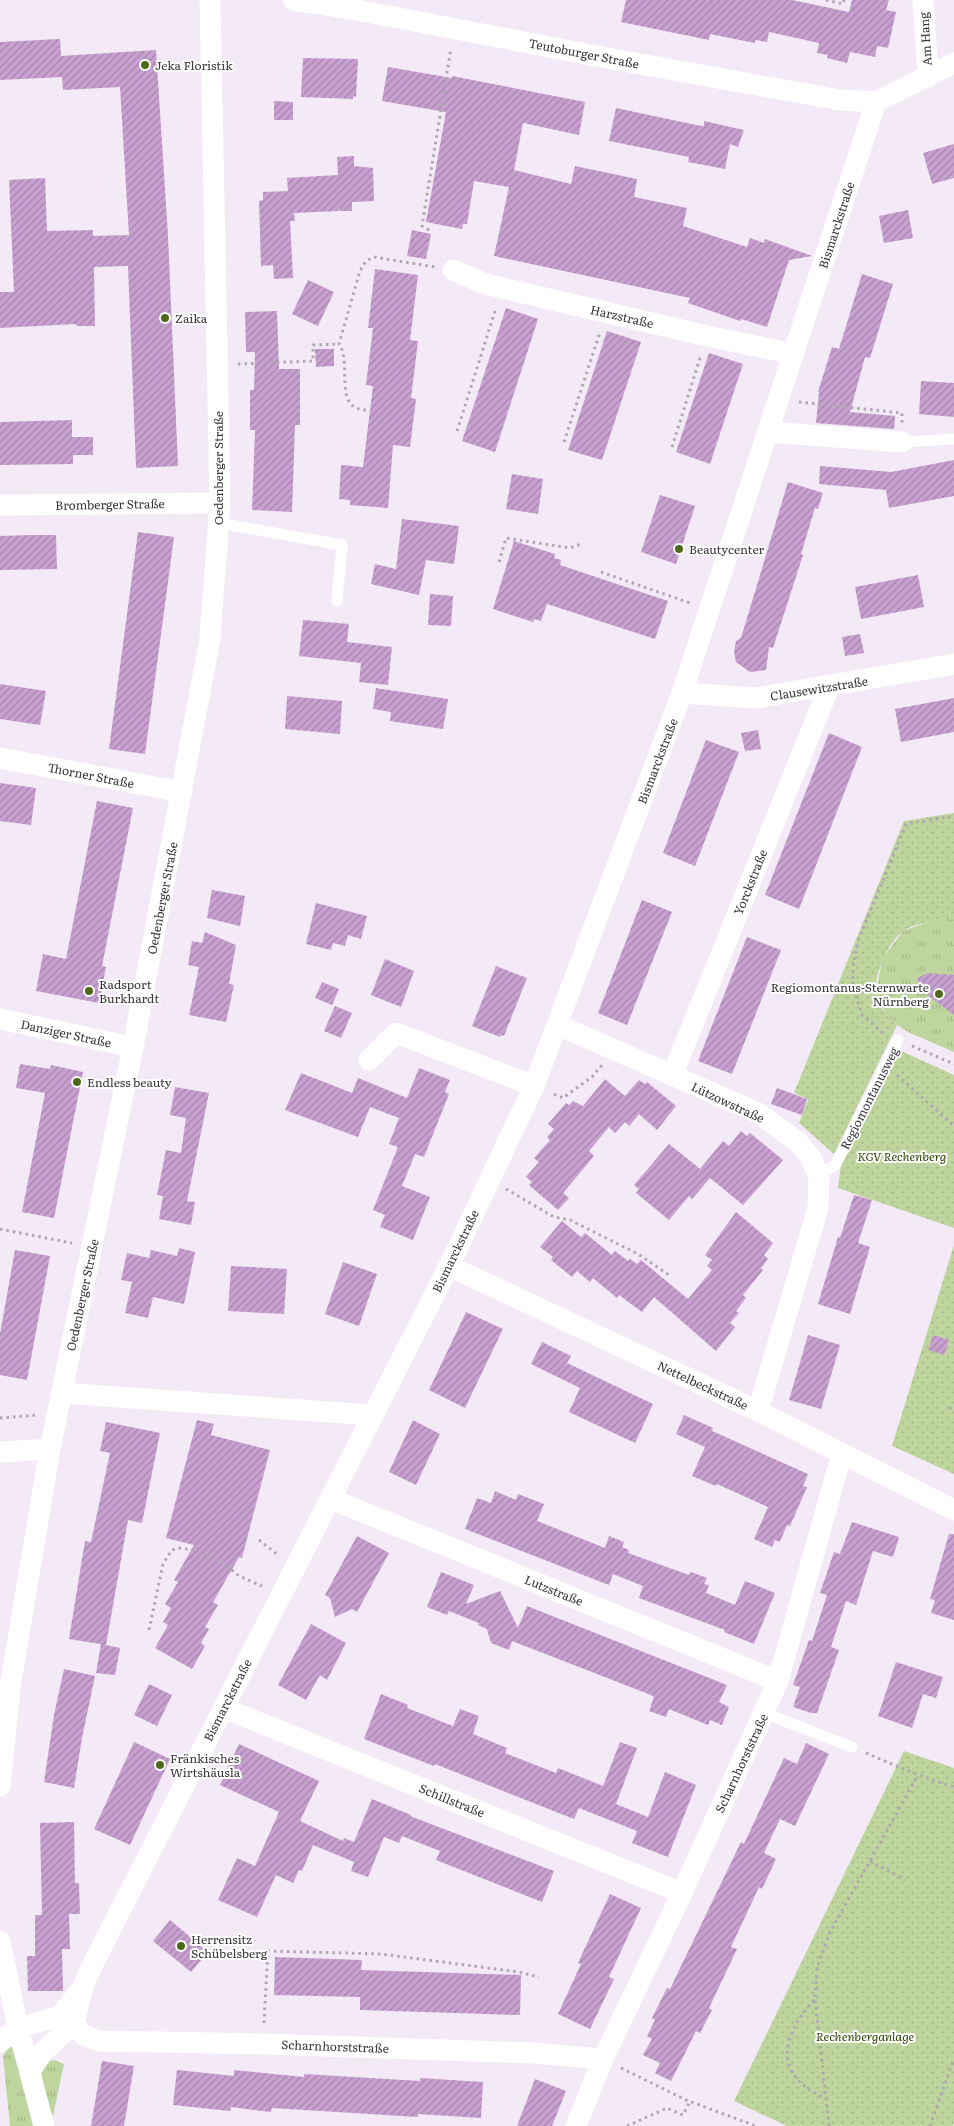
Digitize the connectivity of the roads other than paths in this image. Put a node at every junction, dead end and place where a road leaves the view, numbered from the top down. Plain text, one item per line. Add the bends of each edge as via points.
1 (210, 0) edge
2 (293, 0) edge
3 (922, 0) edge
4 (954, 63) edge
5 (928, 77) junction
6 (876, 102) junction
7 (453, 270) road end
8 (794, 354) junction
9 (768, 432) junction
10 (954, 439) edge
11 (902, 442) joint
12 (0, 505) edge
13 (220, 513) junction
14 (337, 601) dead end
15 (954, 664) edge
16 (829, 687) junction
17 (682, 693) junction
18 (0, 758) edge
19 (182, 792) junction
20 (0, 1019) edge
21 (558, 1025) junction
22 (898, 1040) road end
23 (133, 1047) junction
24 (369, 1060) dead end
25 (672, 1076) junction
26 (534, 1086) junction
27 (819, 1176) junction
28 (449, 1266) junction
29 (61, 1393) junction
30 (758, 1411) junction
31 (372, 1415) junction
32 (50, 1449) junction
33 (0, 1452) edge
34 (842, 1453) junction
35 (331, 1499) junction
36 (954, 1510) edge
37 (778, 1681) junction
38 (223, 1708) junction
39 (764, 1713) junction
40 (852, 1747) road end
41 (0, 1786) edge
42 (682, 1893) junction
43 (0, 1940) edge
44 (83, 1987) junction
45 (74, 2023) junction
46 (18, 2028) junction
47 (0, 2042) edge
48 (603, 2059) junction
49 (30, 2070) junction
50 (44, 2126) edge
51 (576, 2126) edge

1 - 13 street, Oedenberger Straße
2 - 6 street, Teutoburger Straße via 820,96
3 - 5 street, Am Hang
4 - 5 street
5 - 6 street
6 - 8 street, Bismarckstraße
7 - 8 street, Harzstraße via 483,284
8 - 9 street, Bismarckstraße
9 - 11 street
9 - 17 street, Bismarckstraße
10 - 11 lane
12 - 13 street, Bromberger Straße
13 - 14 lane via 342,545
13 - 19 street, Oedenberger Straße via 210,640
15 - 16 street, Clausewitzstraße
16 - 17 street, Clausewitzstraße via 756,698
16 - 25 street, Yorckstraße
17 - 21 street, Bismarckstraße
18 - 19 street, Thorner Straße
19 - 23 street, Oedenberger Straße
20 - 23 street, Danziger Straße
21 - 25 street, Lützowstraße
21 - 26 street, Bismarckstraße
22 - 27 lane, Regiomontanusweg via 836,1164
23 - 29 street, Oedenberger Straße
24 - 26 street via 396,1033
25 - 27 street, Lützowstraße via 758,1114 798,1142 810,1156
26 - 28 street, Bismarckstraße
27 - 30 street, Lützowstraße via 818,1208
28 - 30 street, Nettelbeckstraße
28 - 31 street, Bismarckstraße
29 - 31 street
29 - 32 street, Oedenberger Straße
30 - 34 street, Nettelbeckstraße
31 - 35 street, Bismarckstraße
32 - 33 street
32 - 41 street, Oedenberger Straße via 10,1687
34 - 36 street, Nettelbeckstraße
34 - 37 street, Scharnhorststraße
35 - 37 street, Lutzstraße
35 - 38 street, Bismarckstraße
37 - 39 street, Scharnhorststraße
38 - 42 street, Schillstraße
38 - 44 street, Bismarckstraße
39 - 40 lane
39 - 42 street, Scharnhorststraße
42 - 48 street, Scharnhorststraße
43 - 46 street
44 - 45 street, Bismarckstraße
44 - 46 street, Bismarckstraße via 60,2016
45 - 48 street, Scharnhorststraße via 83,2035 99,2041 533,2053
45 - 49 street via 43,2052
46 - 47 street, Bismarckstraße
46 - 49 street
48 - 51 street, Scharnhorststraße
49 - 50 street

